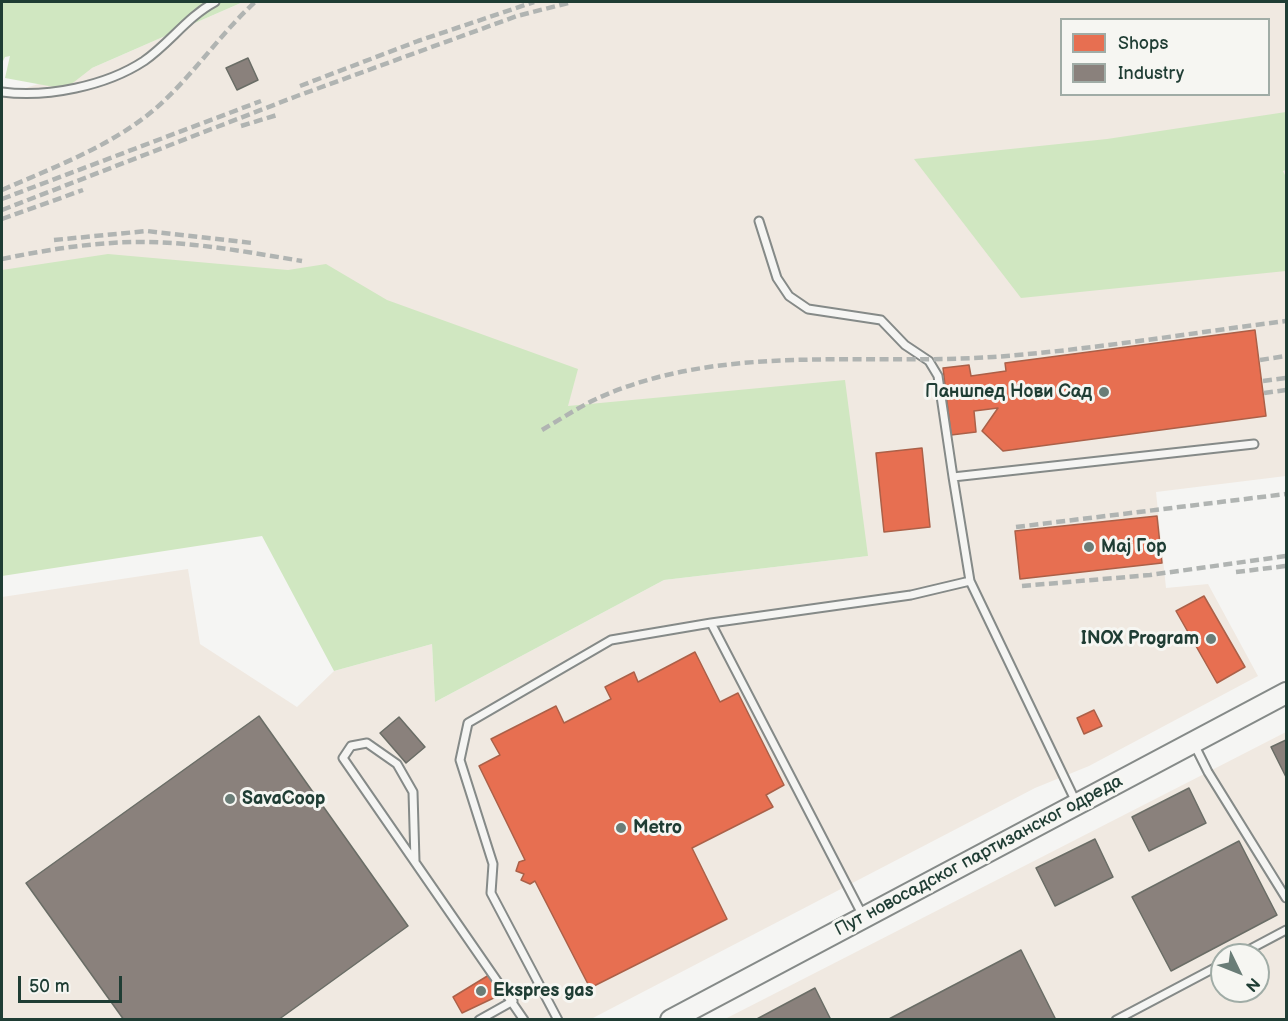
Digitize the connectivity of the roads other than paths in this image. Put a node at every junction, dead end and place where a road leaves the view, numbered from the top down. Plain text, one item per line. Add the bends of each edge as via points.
1 (214, 2) edge
2 (2, 92) edge
3 (759, 221) dead end
4 (1254, 444) dead end
5 (953, 477) junction
6 (970, 581) junction
7 (711, 623) junction
8 (1287, 693) edge
9 (1193, 741) junction
10 (1077, 803) junction
11 (415, 861) junction
12 (1287, 898) edge
13 (864, 919) junction
14 (1287, 930) edge
15 (1262, 943) edge
16 (1210, 970) edge
17 (513, 1000) junction
18 (479, 1020) edge
19 (524, 1020) edge
20 (558, 1020) edge
21 (671, 1020) edge
22 (1116, 1020) edge

1 - 2 lane via 195,13 143,61 112,76 49,92
3 - 5 lane via 777,278 789,296 808,309 881,320 905,345 929,361 938,376
4 - 5 lane
5 - 6 lane
6 - 7 lane via 911,595
6 - 10 lane
7 - 13 lane
7 - 20 lane via 611,640 468,723 460,760 493,864 491,893
8 - 9 street, Пут новосадског партизанског одреда
9 - 10 street, Пут новосадског партизанског одреда
9 - 12 lane via 1208,772
10 - 13 street, Пут новосадског партизанског одреда
11 - 11 lane via 343,758 351,747 367,743 397,764 413,792
11 - 17 lane
13 - 21 street, Пут новосадског партизанског одреда
14 - 15 lane
16 - 22 lane
17 - 18 lane
17 - 19 lane

